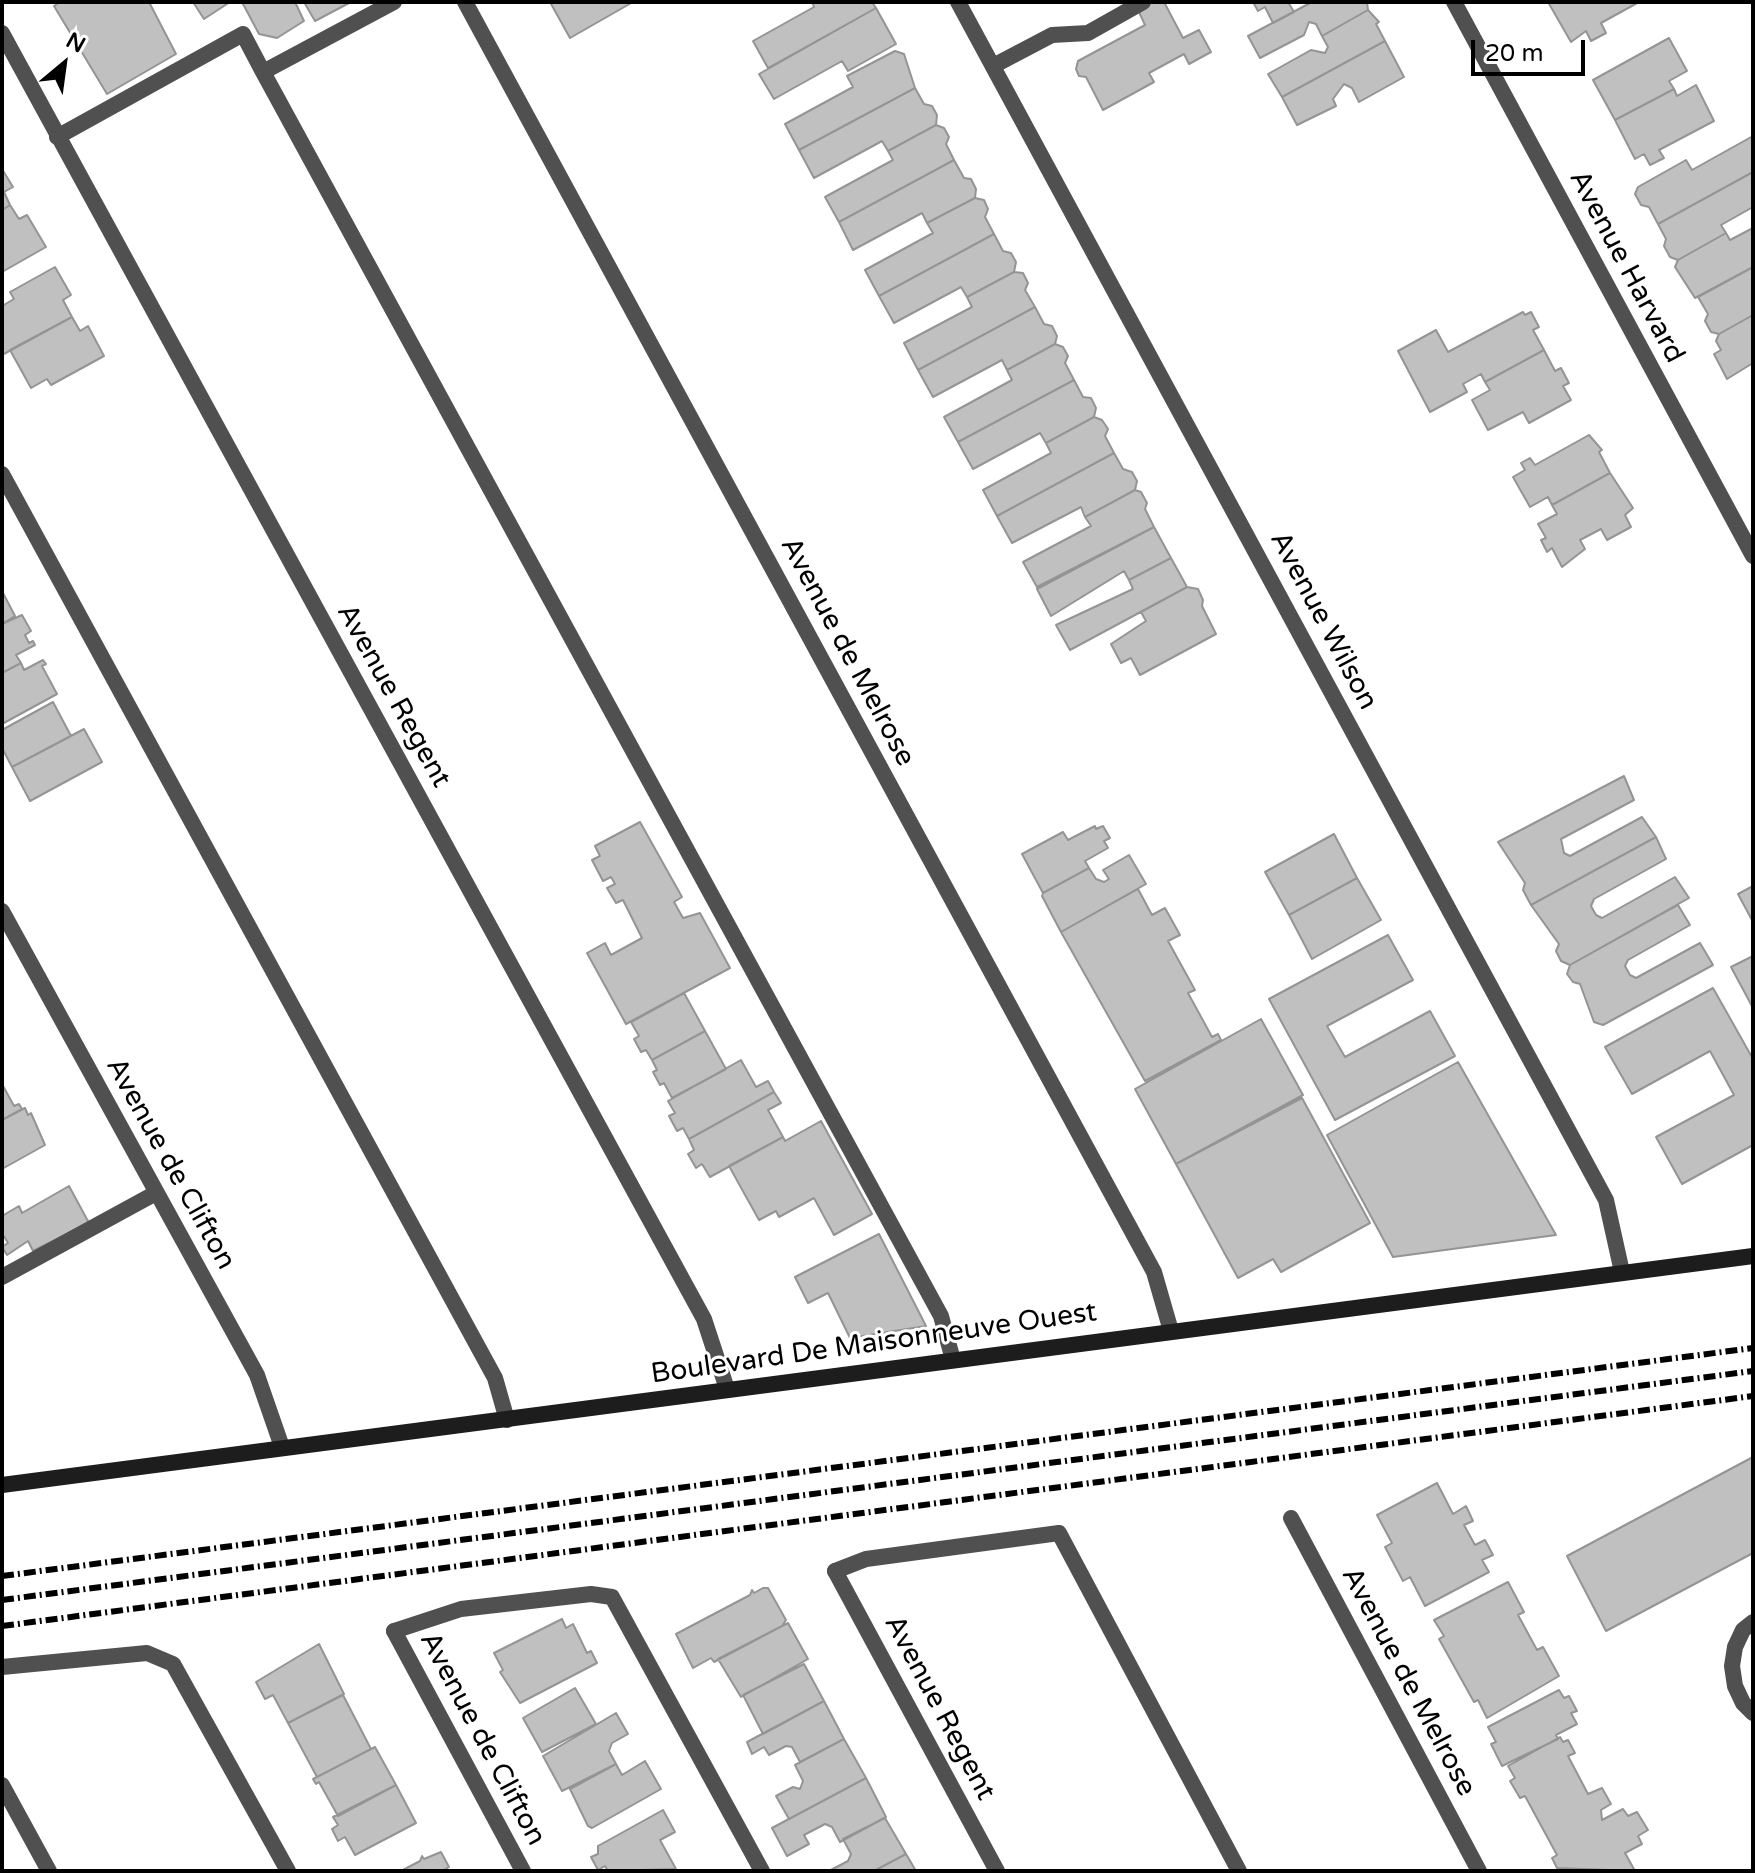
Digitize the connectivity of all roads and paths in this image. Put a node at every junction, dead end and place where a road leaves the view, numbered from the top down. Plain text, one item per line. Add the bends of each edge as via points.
1 (394, 2) edge
2 (465, 2) edge
3 (958, 2) edge
4 (1143, 2) edge
5 (1454, 2) edge
6 (2, 33) edge
7 (993, 66) junction
8 (263, 72) junction
9 (57, 137) junction
10 (2, 474) edge
11 (1753, 556) edge
12 (2, 911) edge
13 (156, 1193) junction
14 (1753, 1256) edge
15 (1622, 1272) junction
16 (2, 1277) edge
17 (1171, 1331) junction
18 (953, 1360) junction
19 (727, 1389) junction
20 (507, 1420) junction
21 (282, 1447) junction
22 (2, 1485) edge
23 (1291, 1518) dead end
24 (1753, 1622) edge
25 (2, 1667) edge
26 (1753, 1713) edge
27 (2, 1785) edge
28 (49, 1871) edge
29 (288, 1871) edge
30 (523, 1871) edge
31 (762, 1871) edge
32 (997, 1871) edge
33 (1239, 1871) edge
34 (1479, 1871) edge

1 - 8 street
2 - 17 street, Avenue de Melrose via 1154,1272
3 - 7 street, Avenue Wilson
4 - 7 street via 1088,33 1052,35
5 - 11 street, Avenue Harvard
6 - 9 street, Avenue Regent
7 - 15 street, Avenue Wilson via 1606,1200
8 - 9 street via 243,34
8 - 18 street via 941,1316
9 - 19 street, Avenue Regent via 704,1319
10 - 20 street via 495,1378
12 - 13 street, Avenue de Clifton
13 - 16 street
13 - 21 street, Avenue de Clifton via 257,1375
14 - 15 street, Boulevard De Maisonneuve Ouest
15 - 17 street, Boulevard De Maisonneuve Ouest
17 - 18 street, Boulevard De Maisonneuve Ouest
18 - 19 street, Boulevard De Maisonneuve Ouest
19 - 20 street, Boulevard De Maisonneuve Ouest
20 - 21 street, Boulevard De Maisonneuve Ouest
21 - 22 street, Boulevard De Maisonneuve Ouest
23 - 34 street, Avenue de Melrose
24 - 26 street via 1739,1639 1732,1666 1735,1686
25 - 29 street via 147,1653 173,1664
27 - 28 street
30 - 31 street, Avenue de Clifton via 394,1631 461,1609 591,1594 612,1597
32 - 33 street, Avenue Regent via 835,1571 866,1559 1059,1533

